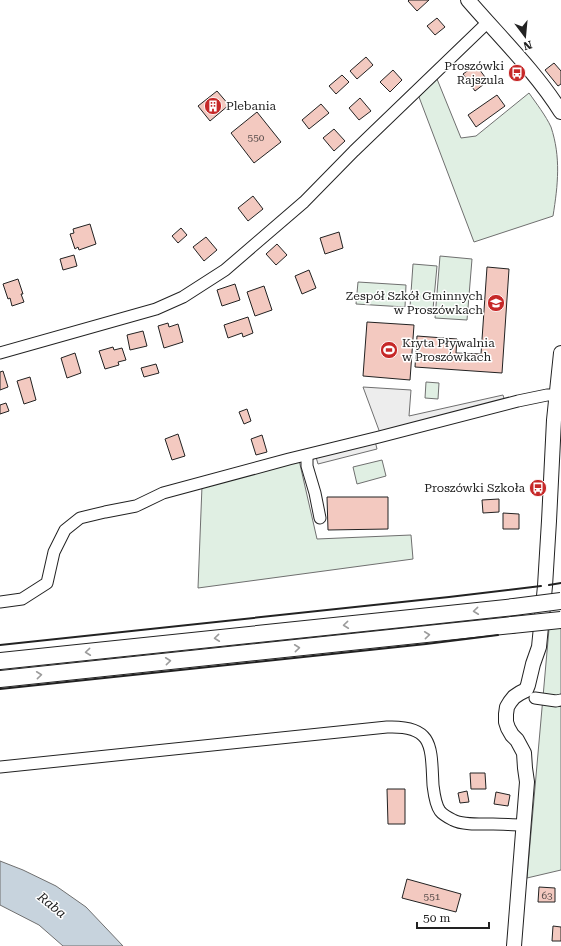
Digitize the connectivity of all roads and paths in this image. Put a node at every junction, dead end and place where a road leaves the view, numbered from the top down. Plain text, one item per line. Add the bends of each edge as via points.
1 (468, 0) edge
2 (488, 22) junction
3 (561, 112) edge
4 (0, 353) edge
5 (561, 353) edge
6 (557, 395) junction
7 (303, 457) junction
8 (320, 518) dead end
9 (561, 601) edge
10 (0, 602) edge
11 (561, 620) edge
12 (0, 661) edge
13 (0, 679) edge
14 (535, 698) dead end
15 (561, 700) edge
16 (0, 767) edge
17 (523, 825) junction
18 (514, 946) edge

1 - 2 main road
2 - 3 main road via 532,73
2 - 4 street via 304,202 225,270 183,297 156,309
5 - 6 main road
6 - 7 street via 518,401
6 - 17 main road via 539,647 526,690 514,697 507,707 506,714 508,728 524,753 527,782
7 - 8 street
7 - 10 street via 163,493 136,506 80,518 65,530 54,552 47,583 22,599
9 -> 12 highway, bridge
13 -> 11 highway, bridge
14 - 15 street
16 - 17 street via 400,726 414,730 428,743 434,792 441,812 454,821 469,824
17 - 18 main road

